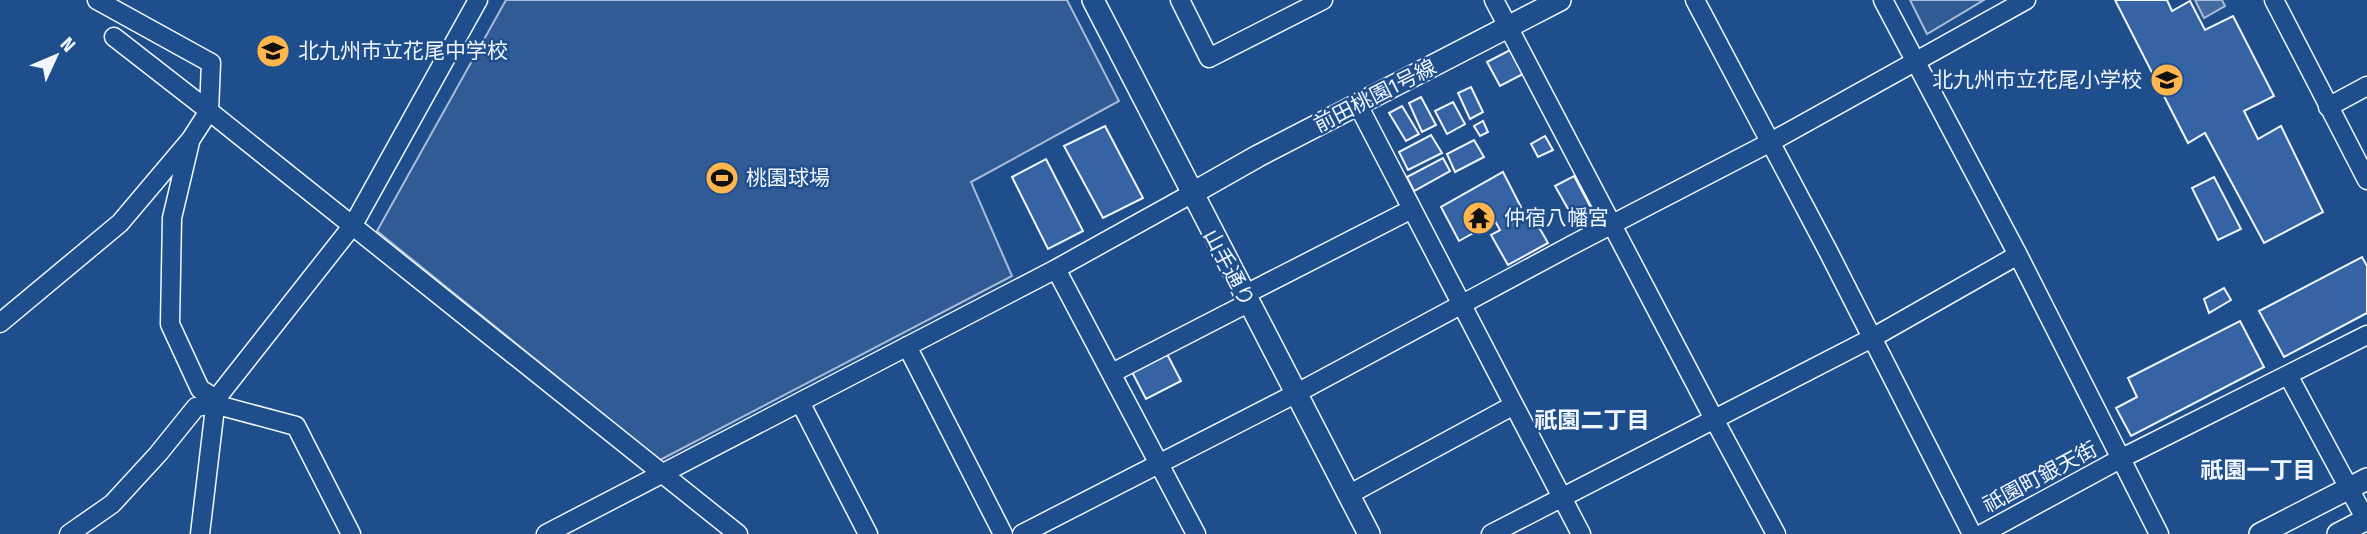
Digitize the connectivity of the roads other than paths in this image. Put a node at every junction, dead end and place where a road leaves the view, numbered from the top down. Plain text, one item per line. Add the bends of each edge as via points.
1 (97, 0) edge
2 (478, 0) edge
3 (1180, 0) edge
4 (1323, 0) edge
5 (1494, 0) edge
6 (1560, 0) edge
7 (1695, 0) edge
8 (1883, 0) edge
9 (2026, 0) edge
10 (2274, 0) edge
11 (1100, 3) edge
12 (1508, 27) junction
13 (114, 37) dead end
14 (1916, 63) junction
15 (2367, 86) edge
16 (1358, 105) junction
17 (2328, 107) junction
18 (209, 111) junction
19 (191, 139) junction
20 (1769, 143) junction
21 (2367, 180) edge
22 (1191, 194) junction
23 (1412, 209) junction
24 (1611, 224) junction
25 (353, 225) junction
26 (2018, 255) junction
27 (1056, 269) junction
28 (1246, 299) junction
29 (1462, 305) junction
30 (0, 323) edge
31 (2367, 335) edge
32 (1872, 338) junction
33 (907, 346) junction
34 (1112, 373) junction
35 (2288, 375) junction
36 (1295, 394) junction
37 (215, 402) junction
38 (800, 402) junction
39 (1514, 405) junction
40 (1714, 419) junction
41 (2120, 460) junction
42 (1159, 463) junction
43 (661, 473) junction
44 (2358, 484) edge
45 (1348, 495) junction
46 (1562, 498) junction
47 (2367, 520) edge
48 (69, 534) edge
49 (200, 534) edge
50 (351, 534) edge
51 (546, 534) edge
52 (738, 534) edge
53 (868, 534) edge
54 (1003, 534) edge
55 (1022, 534) edge
56 (1196, 534) edge
57 (1368, 534) edge
58 (1491, 534) edge
59 (1581, 534) edge
60 (1776, 534) edge
61 (1972, 534) edge
62 (1982, 534) edge
63 (2159, 534) edge
64 (2260, 534) edge
65 (2338, 534) edge

1 - 18 street via 211,63
2 - 25 street
3 - 4 street via 1209,58
5 - 12 street
6 - 12 street, 前田桃園1号線
7 - 20 street
8 - 14 street
9 - 14 street
10 - 17 street
11 - 22 street, 山手通り
12 - 16 street, 前田桃園1号線
12 - 24 street
13 - 18 street
14 - 20 street
14 - 26 street
15 - 17 street
16 - 22 street, 前田桃園1号線
16 - 23 street
17 - 21 street
18 - 19 street
18 - 25 street
19 - 30 street via 120,223
19 - 37 street via 172,218 170,324 200,389
20 - 24 street
20 - 32 street
22 - 27 street
22 - 28 street, 山手通り
23 - 28 street
23 - 29 street
24 - 29 street
24 - 40 street
25 - 37 street
25 - 43 street
26 - 32 street
26 - 41 street
27 - 33 street
27 - 34 street
28 - 34 street
28 - 36 street, 山手通り
29 - 36 street
29 - 39 street
31 - 35 street, 祇園町銀天街
32 - 40 street
32 - 61 street
33 - 38 street
33 - 54 street
34 - 42 street
35 - 41 street, 祇園町銀天街
35 - 44 street
36 - 42 street
36 - 45 street, 山手通り
37 - 48 street via 196,407 112,504
37 - 49 street
37 - 50 street via 296,425
38 - 43 street
38 - 53 street
39 - 45 street
39 - 46 street
40 - 46 street
40 - 60 street
41 - 62 street, 祇園町銀天街
41 - 63 street
42 - 55 street
42 - 56 street
43 - 51 street
43 - 52 street
44 - 47 street
44 - 64 street
45 - 57 street, 山手通り
46 - 58 street
46 - 59 street
47 - 65 street

